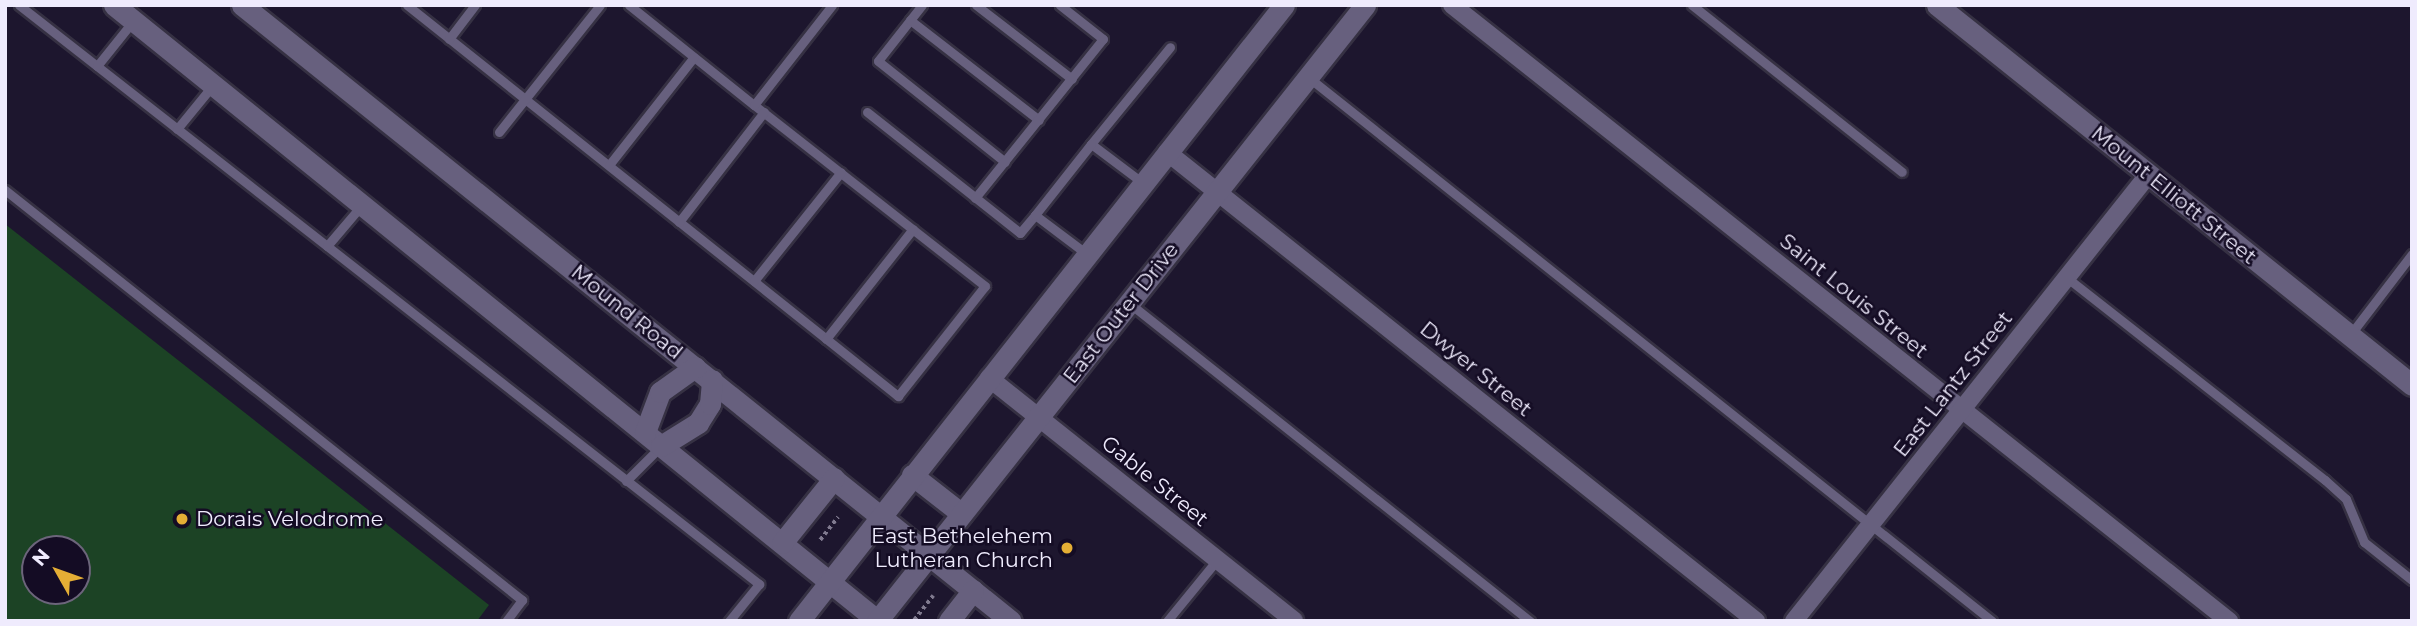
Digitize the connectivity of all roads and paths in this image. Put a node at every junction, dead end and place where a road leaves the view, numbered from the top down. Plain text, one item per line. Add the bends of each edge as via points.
1 (19, 5) edge
2 (114, 5) edge
3 (242, 5) edge
4 (407, 5) edge
5 (475, 5) edge
6 (600, 5) edge
7 (629, 5) edge
8 (832, 5) edge
9 (922, 5) edge
10 (976, 5) edge
11 (1060, 5) edge
12 (1284, 5) edge
13 (1365, 5) edge
14 (1452, 5) edge
15 (1692, 5) edge
16 (1937, 5) edge
17 (133, 20) junction
18 (910, 20) junction
19 (449, 38) junction
20 (1170, 47) dead end
21 (694, 57) junction
22 (97, 66) junction
23 (1308, 77) junction
24 (1072, 79) junction
25 (213, 85) junction
26 (525, 99) junction
27 (754, 105) junction
28 (764, 112) junction
29 (867, 112) dead end
30 (1039, 120) junction
31 (177, 129) junction
32 (499, 132) dead end
33 (1091, 144) junction
34 (1167, 152) junction
35 (1005, 162) junction
36 (608, 165) junction
37 (841, 172) junction
38 (1902, 172) dead end
39 (2148, 175) junction
40 (1143, 183) junction
41 (5, 190) edge
42 (1217, 192) junction
43 (975, 198) junction
44 (362, 204) junction
45 (1035, 215) junction
46 (679, 222) junction
47 (913, 229) junction
48 (327, 246) junction
49 (1087, 254) junction
50 (2412, 254) edge
51 (2066, 277) junction
52 (754, 281) junction
53 (1129, 303) junction
54 (2350, 335) junction
55 (826, 339) junction
56 (704, 374) junction
57 (989, 378) junction
58 (2412, 385) edge
59 (1961, 410) junction
60 (1038, 417) junction
61 (653, 439) junction
62 (912, 475) junction
63 (834, 478) junction
64 (626, 481) junction
65 (880, 514) junction
66 (962, 514) junction
67 (838, 517) dead end
68 (1871, 523) junction
69 (820, 540) dead end
70 (782, 542) junction
71 (930, 555) junction
72 (1217, 559) junction
73 (828, 580) junction
74 (2412, 580) edge
75 (973, 590) junction
76 (933, 596) dead end
77 (914, 620) edge
78 (506, 621) edge
79 (729, 621) edge
80 (799, 621) edge
81 (878, 621) edge
82 (949, 621) edge
83 (1011, 621) edge
84 (1167, 621) edge
85 (1294, 621) edge
86 (1530, 621) edge
87 (1756, 621) edge
88 (1794, 621) edge
89 (1992, 621) edge
90 (2229, 621) edge

1 - 22 lane
2 - 17 main road
3 - 56 main road, Mound Road
4 - 19 lane
5 - 19 lane
6 - 26 lane
7 - 21 lane
8 - 27 lane
9 - 18 lane
10 - 24 lane
11 - 24 lane via 1102,39
12 - 34 main road
13 - 23 main road, East Outer Drive
14 - 59 street, Saint Louis Street
15 - 38 lane
16 - 39 main road, Mount Elliott Street
17 - 22 lane
17 - 25 main road
18 - 30 lane
18 - 35 lane via 878,61
19 - 26 lane
20 - 33 lane
21 - 27 lane
21 - 36 lane
22 - 31 lane
23 - 42 main road, East Outer Drive
23 - 68 lane
24 - 30 lane
25 - 31 lane
25 - 44 main road
26 - 32 lane
26 - 36 lane
27 - 28 lane
28 - 37 lane
28 - 46 lane
29 - 43 lane
30 - 35 lane
31 - 48 lane
33 - 40 lane
33 - 45 lane
34 - 40 main road
34 - 42 street, Dwyer Street
35 - 43 lane
36 - 46 lane
37 - 47 lane
37 - 52 lane
39 - 51 street, East Lantz Street
39 - 54 main road, Mount Elliott Street
40 - 49 main road
41 - 78 lane via 522,600
42 - 53 main road, East Outer Drive
42 - 87 street, Dwyer Street
43 - 45 lane via 1020,233
44 - 48 lane
44 - 61 main road
45 - 49 lane
46 - 52 lane
47 - 55 lane
47 - 55 lane via 985,286 898,396
48 - 64 lane
49 - 57 main road
50 - 54 lane
51 - 59 street, East Lantz Street
51 - 74 lane via 2346,499 2364,542
52 - 55 lane
53 - 60 main road, East Outer Drive
53 - 86 lane
54 - 58 main road, Mount Elliott Street
56 - 61 main road via 660,392
56 - 61 main road via 710,404 698,423 683,438
56 - 63 main road, Mound Road
57 - 60 street, Gable Street
57 - 62 main road
59 - 68 street, East Lantz Street
59 - 90 street, Saint Louis Street
60 - 66 main road, East Outer Drive
60 - 72 street, Gable Street
61 - 64 lane
61 - 70 main road
62 - 65 main road
62 - 66 main road
63 - 65 main road, Mound Road
63 - 70 main road
64 - 79 lane via 759,584
65 - 71 main road, Mound Road
65 - 73 main road
66 - 71 main road, East Outer Drive
67 - 69 path
68 - 88 street, East Lantz Street
68 - 89 lane
70 - 73 main road
71 - 75 main road, Mound Road
71 - 81 main road, East Outer Drive
72 - 84 lane
72 - 85 street, Gable Street
73 - 80 main road
73 - 81 main road
75 - 82 main road
75 - 83 main road, Mound Road
76 - 77 path

